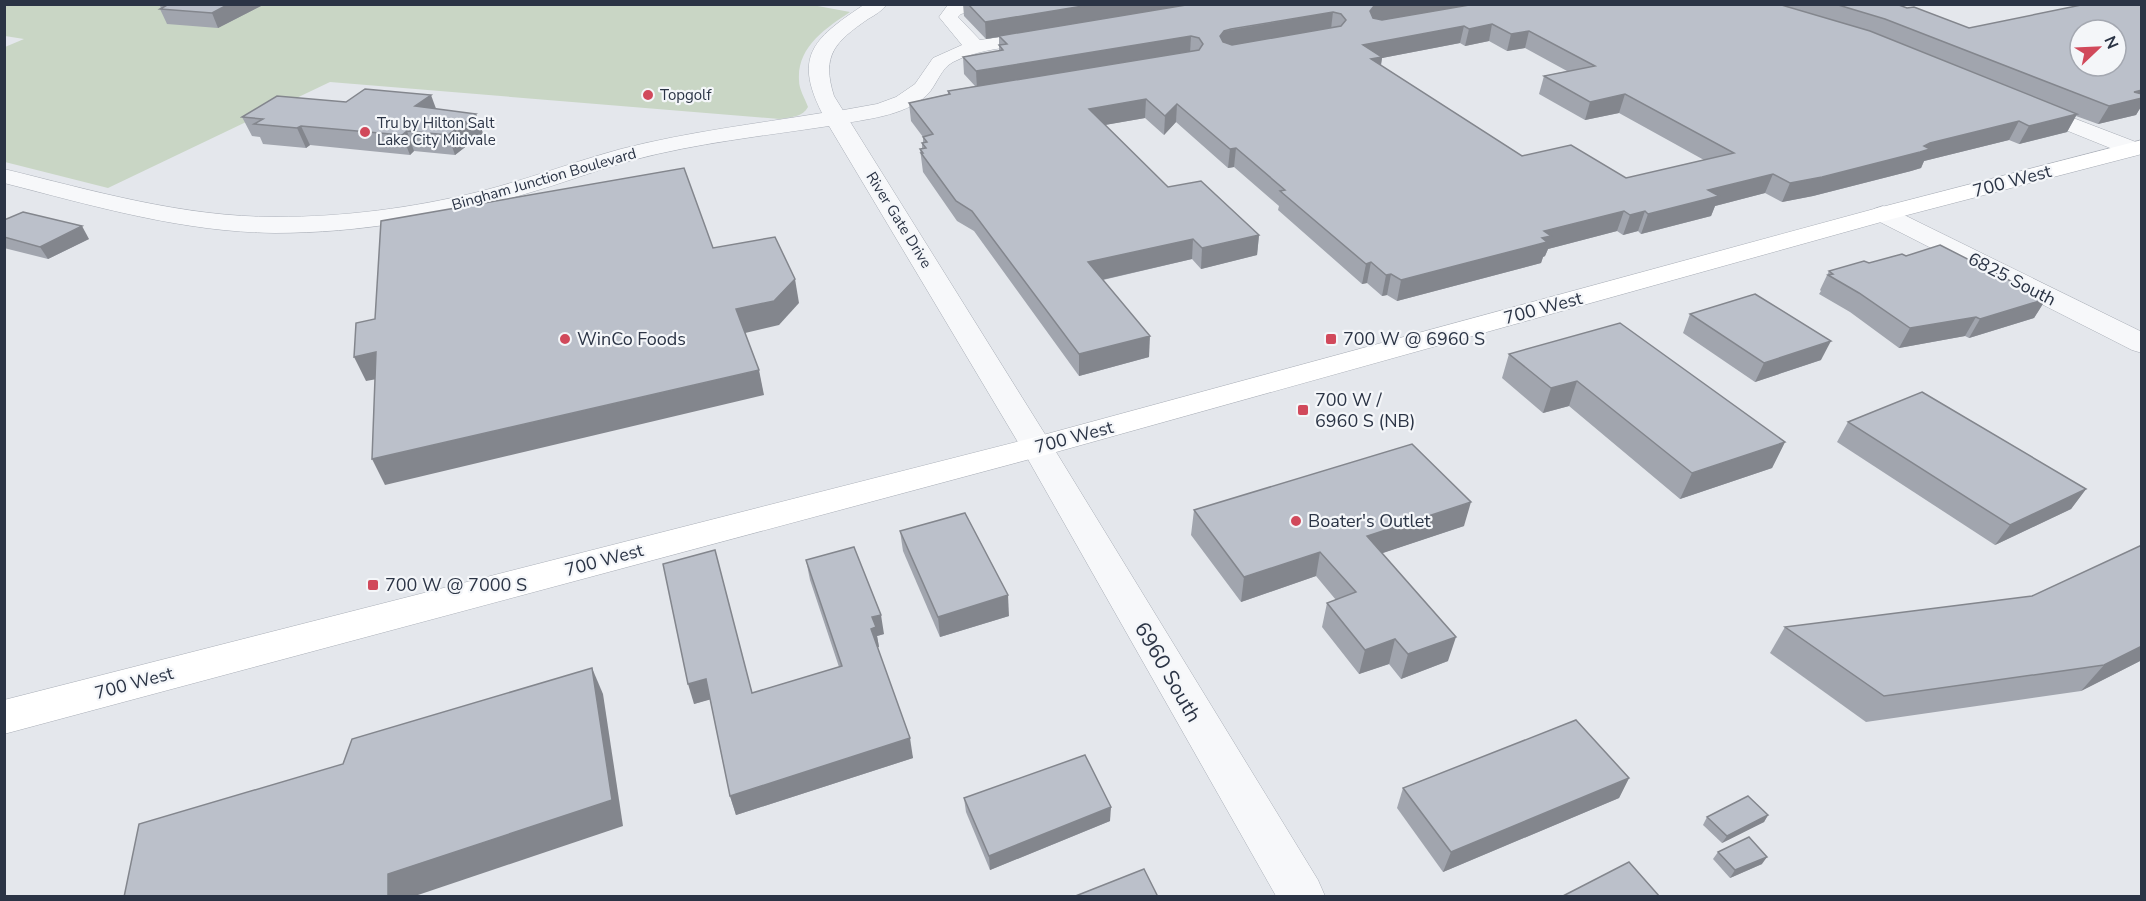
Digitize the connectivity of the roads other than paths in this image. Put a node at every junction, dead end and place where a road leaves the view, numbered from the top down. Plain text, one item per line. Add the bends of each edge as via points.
1 (878, 4) edge
2 (977, 4) edge
3 (1058, 34) edge
4 (976, 48) junction
5 (916, 94) junction
6 (942, 98) edge
7 (2014, 101) edge
8 (835, 118) junction
9 (2137, 148) edge
10 (4, 176) edge
11 (1883, 214) junction
12 (2142, 344) edge
13 (1037, 447) junction
14 (4, 717) edge
15 (1301, 897) edge

1 - 8 street, River Gate Drive via 833,37 818,61 818,86
2 - 4 street via 954,10 948,17
3 - 4 street
4 - 5 street via 939,62
5 - 6 street
5 - 8 street, Bingham Junction Boulevard via 892,105
7 - 9 street
8 - 10 street, Bingham Junction Boulevard via 629,154 443,207 332,223 260,225 194,220
8 - 13 street, River Gate Drive
9 - 11 main road, 700 West
11 - 12 street, 6825 South
11 - 13 main road, 700 West
13 - 14 main road, 700 West
13 - 15 street, 6960 South

